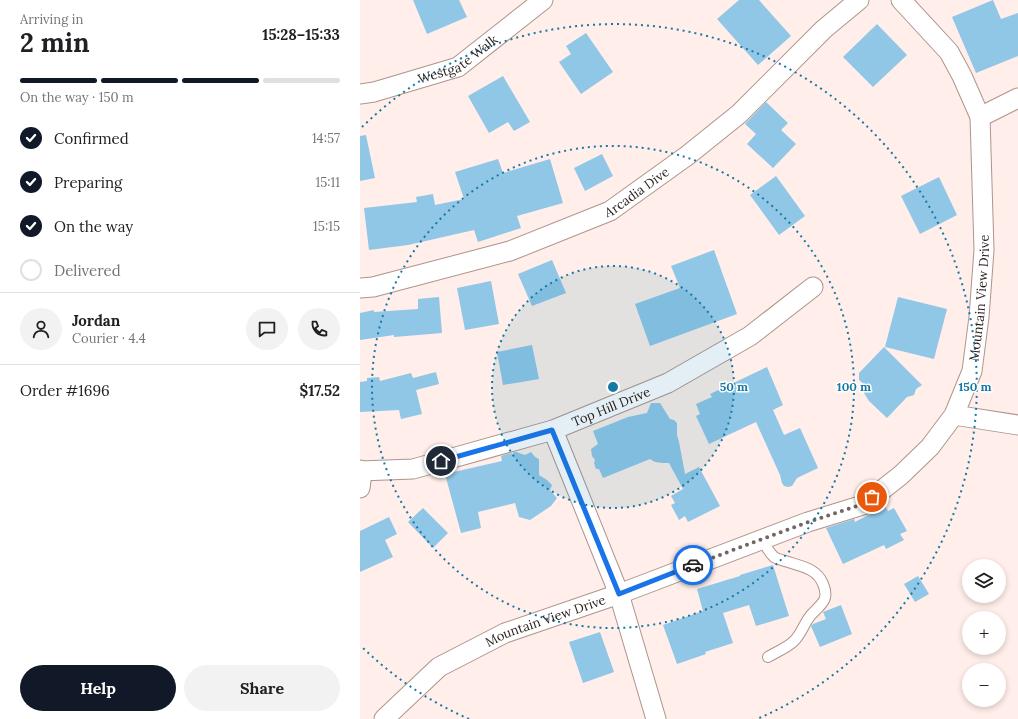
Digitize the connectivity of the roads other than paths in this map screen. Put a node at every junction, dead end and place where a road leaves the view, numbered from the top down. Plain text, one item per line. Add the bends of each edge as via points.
1 (543, 0) edge
2 (859, 0) edge
3 (901, 0) edge
4 (360, 94) edge
5 (1018, 98) edge
6 (980, 118) junction
7 (813, 287) dead end
8 (360, 288) edge
9 (954, 415) junction
10 (1018, 425) edge
11 (552, 430) junction
12 (360, 470) edge
13 (360, 488) edge
14 (762, 539) junction
15 (619, 594) junction
16 (768, 657) dead end
17 (384, 719) edge
18 (656, 719) edge

1 - 4 street, Westgate Walk via 458,66
2 - 8 street, Arcadia Dive via 824,29 740,114 610,211 510,251 373,287
3 - 6 street, Mountain View Drive via 949,52
5 - 6 street
6 - 9 street, Mountain View Drive via 984,250 979,317 972,371
7 - 11 street, Top Hill Drive via 750,336 668,383
9 - 10 street
9 - 14 street, Mountain View Drive via 930,447 901,475 863,504
11 - 12 street, Top Hill Drive via 413,469
11 - 15 street
12 - 13 street, Top Hill Drive
14 - 15 street, Mountain View Drive
14 - 16 lane via 775,558 815,572 821,578 826,591 821,606 804,623 794,641
15 - 17 street, Mountain View Drive via 505,633 439,666
15 - 18 street

